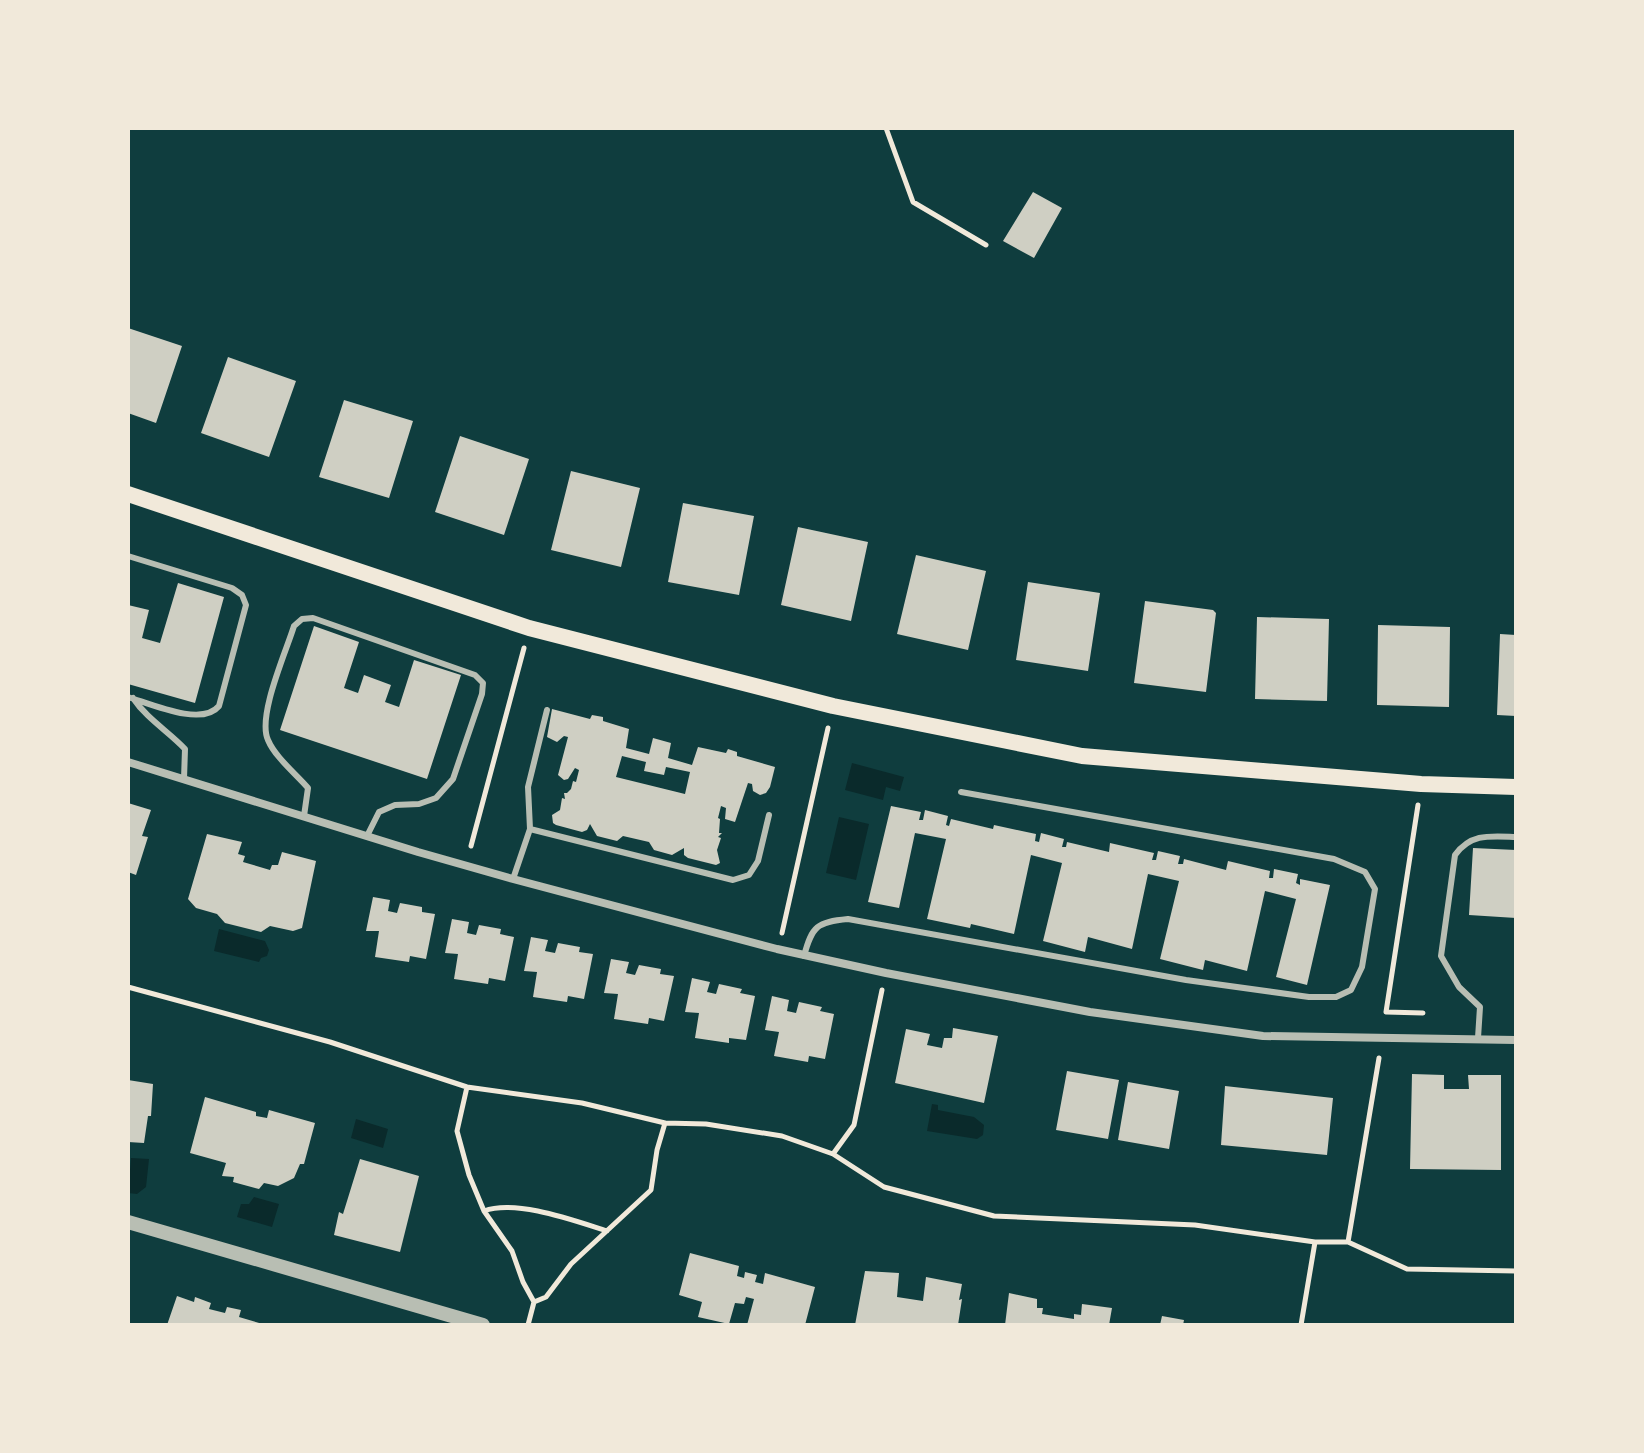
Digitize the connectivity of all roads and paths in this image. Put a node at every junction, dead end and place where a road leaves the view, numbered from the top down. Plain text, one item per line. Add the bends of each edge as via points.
1 (886, 128) edge
2 (986, 245) dead end
3 (128, 494) edge
4 (128, 556) edge
5 (529, 628) junction
6 (131, 698) edge
7 (833, 706) junction
8 (547, 710) dead end
9 (128, 762) edge
10 (184, 779) junction
11 (1421, 784) junction
12 (1516, 787) edge
13 (961, 792) dead end
14 (769, 815) dead end
15 (304, 816) junction
16 (530, 829) junction
17 (367, 836) junction
18 (1516, 837) edge
19 (471, 846) dead end
20 (513, 879) junction
21 (777, 949) junction
22 (804, 956) junction
23 (886, 973) junction
24 (128, 987) edge
25 (1423, 1013) dead end
26 (1478, 1038) junction
27 (1516, 1040) edge
28 (1381, 1047) dead end
29 (467, 1087) junction
30 (665, 1123) junction
31 (833, 1154) junction
32 (484, 1211) junction
33 (128, 1222) edge
34 (608, 1231) junction
35 (1315, 1242) junction
36 (1348, 1242) junction
37 (1516, 1271) edge
38 (534, 1302) junction
39 (483, 1325) edge
40 (528, 1325) edge
41 (1301, 1325) edge

1 - 2 path via 913,202
3 - 5 main road
4 - 6 lane via 232,588 246,605 213,713 187,714
5 - 7 main road
5 - 19 path
6 - 10 lane via 185,749
7 - 11 main road via 1082,756
7 - 21 path
8 - 16 lane via 528,787
9 - 10 street
10 - 15 street
11 - 12 main road
11 - 25 path via 1386,1012
13 - 22 lane via 1334,859 1365,872 1375,889 1362,967 1351,990 1336,997 1309,997 848,919 825,921 815,928
14 - 16 lane via 758,861 749,875 733,880
15 - 17 street
15 - 17 lane via 308,788 274,751 266,737 265,718 294,626 313,618 475,675 483,683 453,779 436,798 379,812
16 - 20 lane
17 - 20 street
18 - 26 lane via 1465,842 1455,855 1441,956 1459,987 1480,1007
20 - 21 street
21 - 22 street
22 - 23 street
23 - 26 street via 1090,1012 1263,1036
23 - 31 path via 854,1125
24 - 29 path via 330,1042
26 - 27 street
28 - 36 path
29 - 30 path via 582,1103
29 - 32 path via 457,1131
30 - 31 path via 782,1136
30 - 34 path via 651,1190
31 - 35 path via 884,1187 994,1216 1195,1225
32 - 34 path via 521,1210
32 - 38 path via 512,1251
33 - 39 street
34 - 38 path via 571,1264 546,1297
35 - 36 path
35 - 41 path
36 - 37 path via 1407,1269
38 - 40 path

